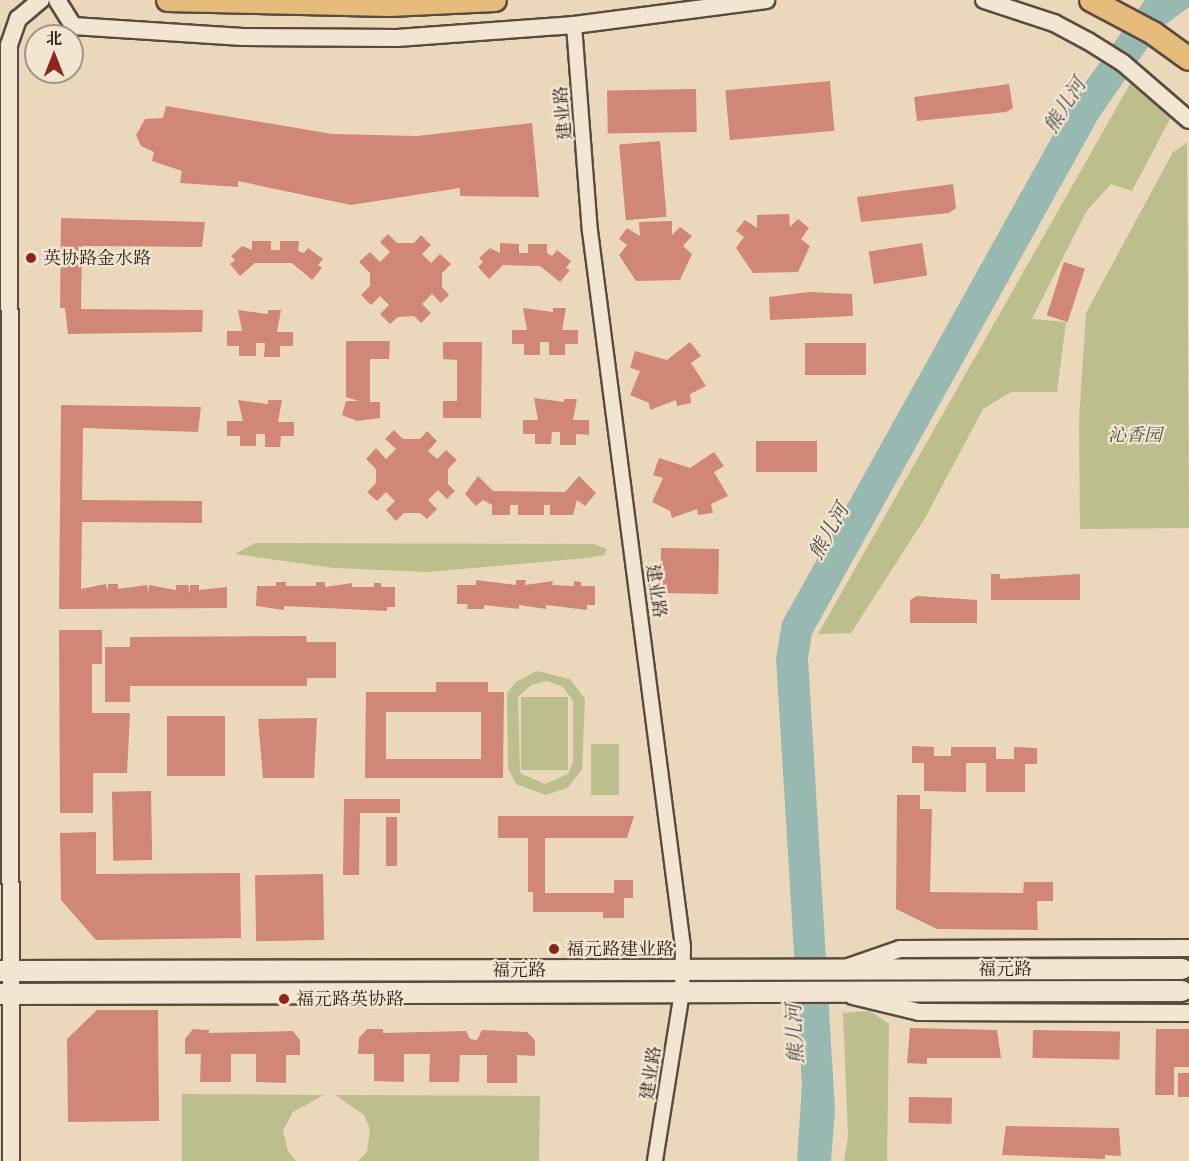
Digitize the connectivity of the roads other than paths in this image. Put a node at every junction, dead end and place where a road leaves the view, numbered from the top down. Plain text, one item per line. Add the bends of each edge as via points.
1 (41, 0) edge
2 (57, 0) edge
3 (167, 0) edge
4 (495, 0) edge
5 (766, 0) edge
6 (984, 0) edge
7 (1091, 0) edge
8 (574, 25) junction
9 (1189, 59) edge
10 (1189, 120) edge
11 (1189, 948) edge
12 (1182, 969) dead end
13 (683, 970) junction
14 (837, 970) junction
15 (5, 971) edge
16 (1182, 991) dead end
17 (682, 992) junction
18 (835, 992) junction
19 (5, 994) edge
20 (1189, 1013) edge
21 (11, 1161) edge
22 (655, 1161) edge

1 - 15 street via 18,19 9,45
2 - 8 street via 73,26 243,37 398,38
3 - 4 main road via 389,5
5 - 8 street
6 - 10 street via 1054,23 1106,51
7 - 9 highway
8 - 13 street, 建业路 via 590,231
11 - 14 street via 900,949
12 - 14 main road, 福元路
13 - 14 main road, 福元路
13 - 15 main road, 福元路
13 - 17 street, 建业路
15 - 19 street
16 - 18 main road, 福元路
17 - 18 main road, 福元路
17 - 19 main road, 福元路
17 - 22 street, 建业路
18 - 20 street via 919,1012
19 - 21 street

